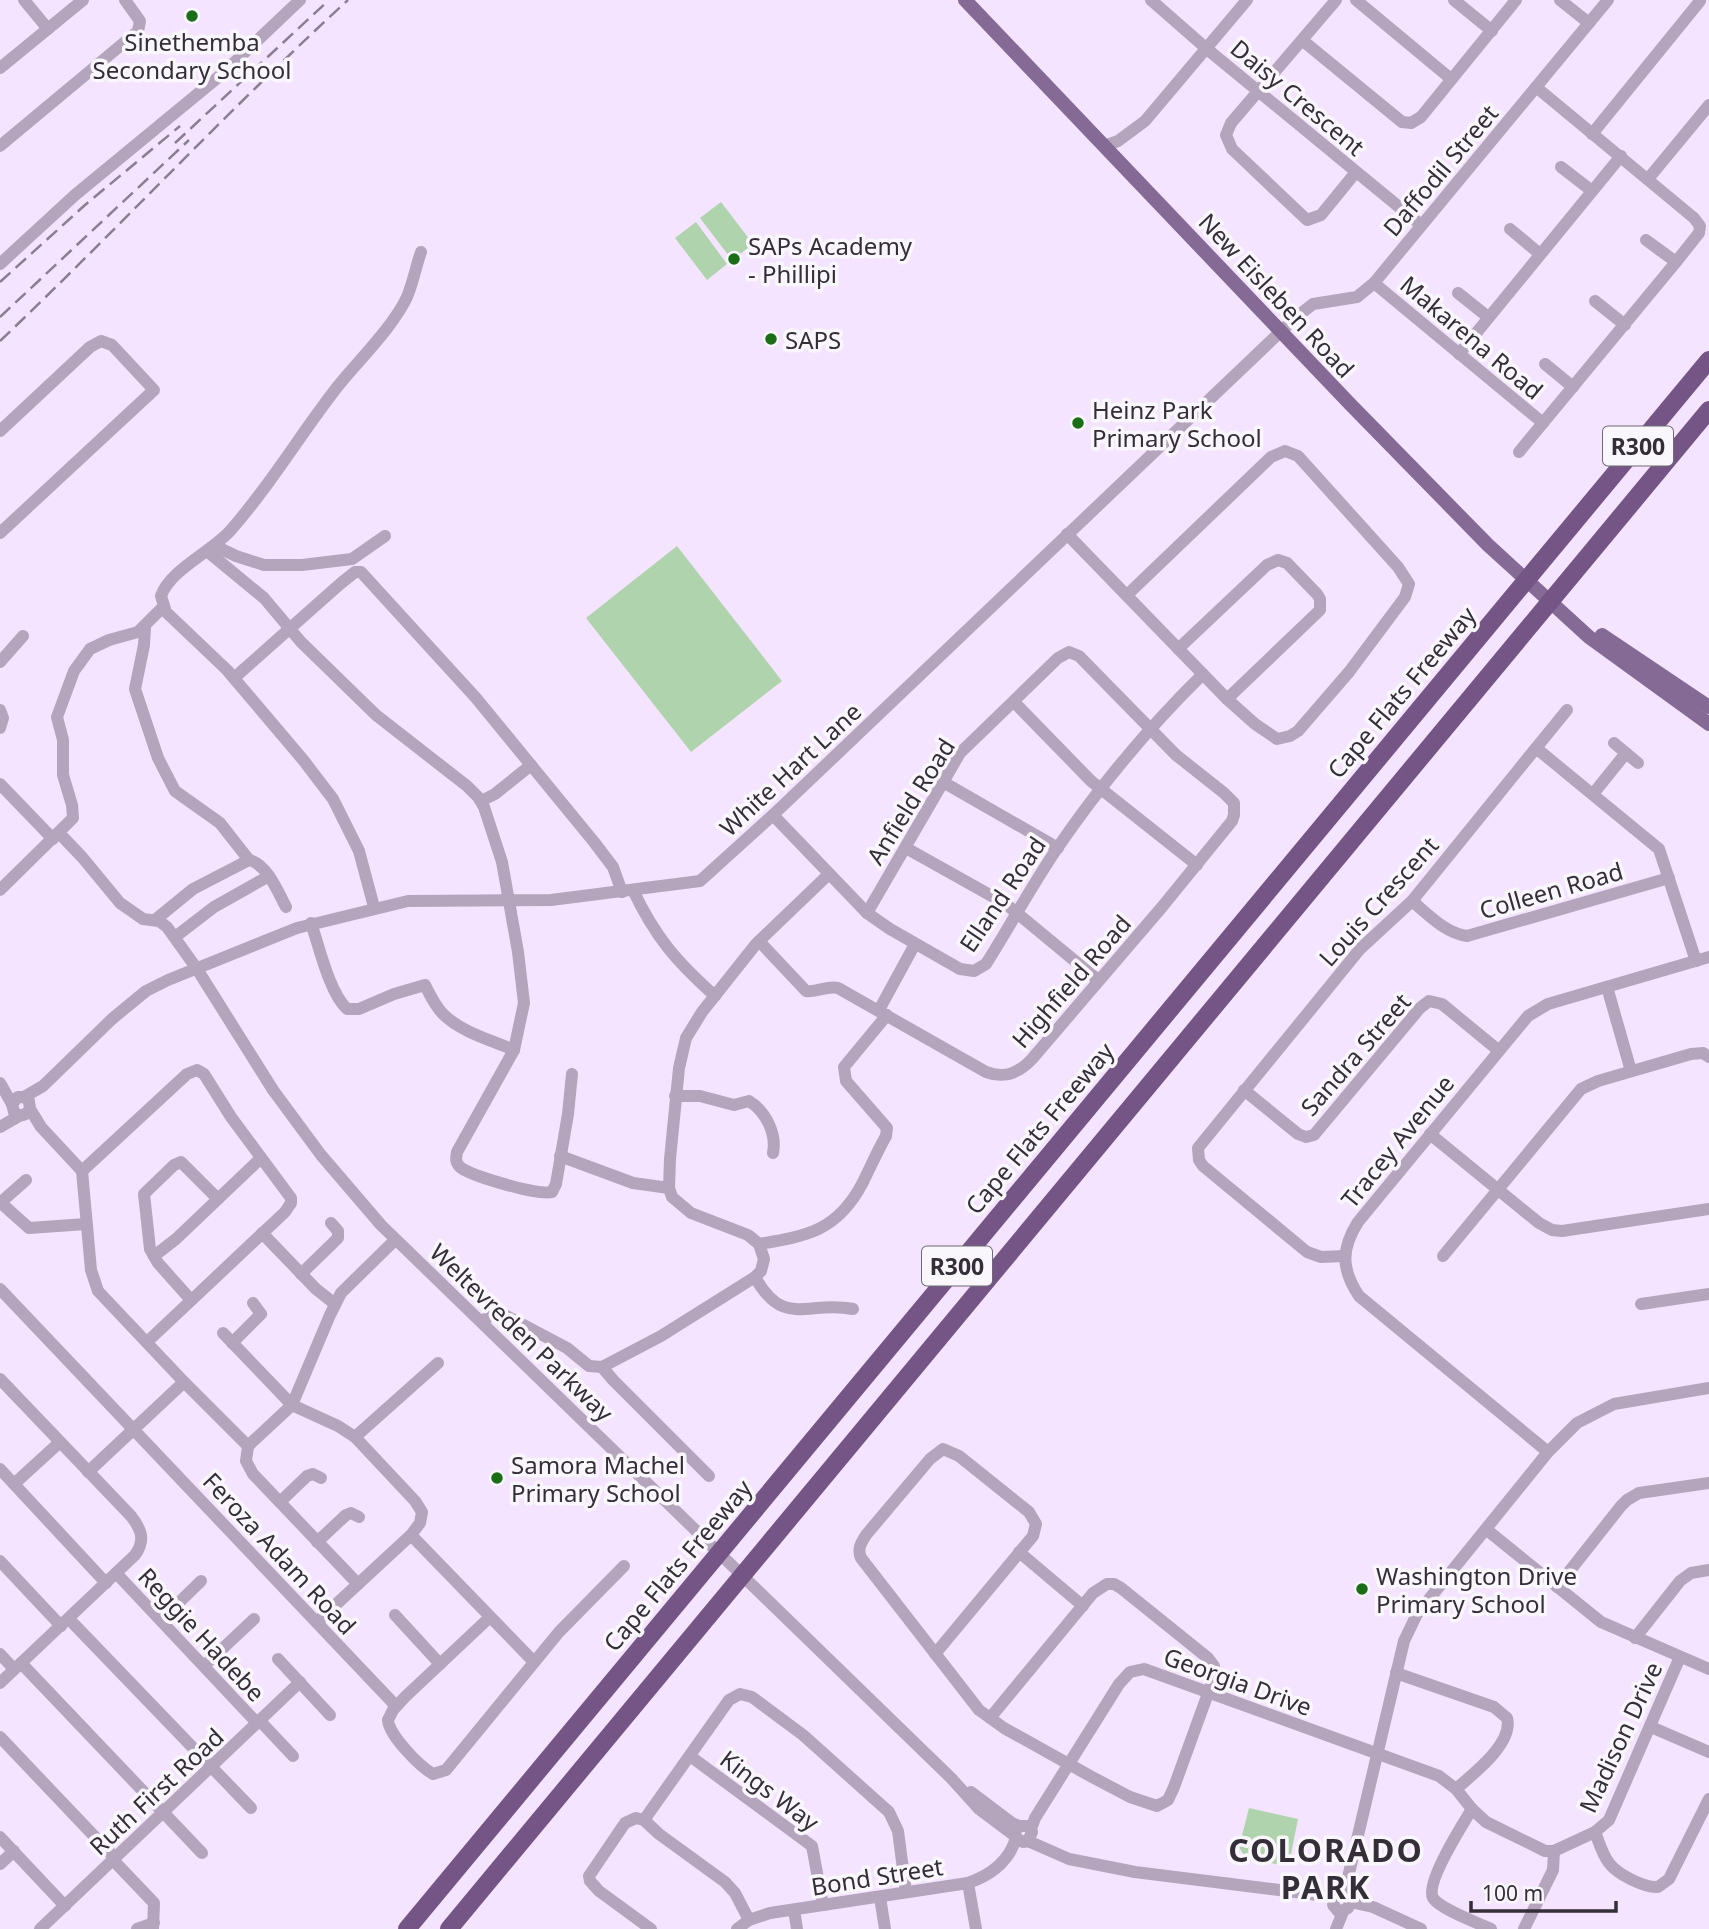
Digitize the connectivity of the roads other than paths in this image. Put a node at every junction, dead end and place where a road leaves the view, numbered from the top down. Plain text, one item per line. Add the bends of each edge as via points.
1 (24, 0) edge
2 (83, 0) edge
3 (125, 0) edge
4 (300, 0) edge
5 (965, 0) edge
6 (1151, 0) edge
7 (1247, 0) edge
8 (1336, 0) edge
9 (1356, 0) edge
10 (1454, 0) edge
11 (1516, 0) edge
12 (1560, 0) edge
13 (1608, 0) edge
14 (1702, 3) edge
15 (1589, 23) junction
16 (48, 29) junction
17 (1492, 31) junction
18 (1303, 40) junction
19 (1207, 49) junction
20 (0, 68) edge
21 (1451, 79) junction
22 (1536, 87) junction
23 (1259, 92) junction
24 (1709, 105) edge
25 (1592, 134) junction
26 (0, 146) edge
27 (1111, 147) junction
28 (1621, 156) junction
29 (1560, 167) dead end
30 (1356, 172) junction
31 (1648, 179) junction
32 (1592, 191) junction
33 (1420, 225) junction
34 (1510, 229) dead end
35 (1646, 240) dead end
36 (421, 252) dead end
37 (1540, 254) junction
38 (1676, 262) junction
39 (0, 264) edge
40 (1374, 283) junction
41 (1458, 293) dead end
42 (1595, 301) dead end
43 (1488, 317) junction
44 (1625, 325) junction
45 (1281, 331) junction
46 (1459, 354) junction
47 (1709, 360) edge
48 (1545, 364) dead end
49 (1573, 387) junction
50 (1709, 410) edge
51 (1543, 423) junction
52 (0, 431) edge
53 (1519, 452) dead end
54 (0, 533) edge
55 (1067, 534) junction
56 (385, 536) dead end
57 (211, 548) junction
58 (354, 558) junction
59 (361, 572) junction
60 (1127, 595) junction
61 (163, 607) junction
62 (1565, 612) junction
63 (145, 627) junction
64 (288, 629) junction
65 (23, 636) dead end
66 (1178, 649) junction
67 (0, 662) edge
68 (1203, 674) junction
69 (234, 678) junction
70 (1227, 699) junction
71 (1014, 702) junction
72 (1709, 707) edge
73 (0, 710) edge
74 (1567, 710) dead end
75 (1709, 724) edge
76 (0, 728) edge
77 (1150, 728) junction
78 (1614, 743) dead end
79 (1536, 748) junction
80 (1626, 753) junction
81 (1638, 763) dead end
82 (531, 765) junction
83 (943, 782) junction
84 (0, 784) edge
85 (1102, 790) junction
86 (1593, 794) junction
87 (481, 802) junction
88 (773, 815) junction
89 (56, 836) junction
90 (906, 848) junction
91 (1058, 848) junction
92 (249, 860) junction
93 (1197, 865) junction
94 (829, 874) junction
95 (269, 876) junction
96 (1670, 878) junction
97 (1, 889) edge
98 (627, 891) junction
99 (509, 899) junction
100 (1412, 901) junction
101 (286, 907) dead end
102 (374, 908) junction
103 (867, 912) junction
104 (1017, 912) junction
105 (155, 920) junction
106 (311, 923) junction
107 (175, 937) junction
108 (761, 938) junction
109 (915, 944) junction
110 (1709, 957) edge
111 (1696, 961) junction
112 (197, 969) junction
113 (1098, 980) junction
114 (1607, 987) junction
115 (715, 996) junction
116 (883, 1013) junction
117 (514, 1050) junction
118 (1499, 1050) junction
119 (1709, 1057) edge
120 (1631, 1071) junction
121 (572, 1074) dead end
122 (1, 1084) edge
123 (1244, 1090) junction
124 (675, 1096) junction
125 (21, 1106) junction
126 (0, 1126) edge
127 (1430, 1134) junction
128 (773, 1153) dead end
129 (560, 1156) junction
130 (261, 1158) junction
131 (82, 1171) junction
132 (26, 1180) dead end
133 (670, 1188) junction
134 (1498, 1189) junction
135 (218, 1199) junction
136 (0, 1203) edge
137 (1709, 1209) edge
138 (331, 1223) dead end
139 (86, 1224) junction
140 (262, 1233) junction
141 (396, 1240) junction
142 (759, 1244) junction
143 (154, 1256) junction
144 (1344, 1256) junction
145 (1443, 1256) dead end
146 (301, 1274) junction
147 (755, 1277) junction
148 (0, 1289) edge
149 (1709, 1294) edge
150 (191, 1300) junction
151 (253, 1303) dead end
152 (335, 1304) junction
153 (1641, 1304) dead end
154 (853, 1309) dead end
155 (481, 1321) junction
156 (147, 1342) junction
157 (438, 1363) dead end
158 (602, 1367) junction
159 (0, 1379) edge
160 (184, 1382) junction
161 (1709, 1388) edge
162 (292, 1405) junction
163 (133, 1429) junction
164 (355, 1437) junction
165 (60, 1442) junction
166 (248, 1446) junction
167 (1548, 1452) junction
168 (0, 1469) edge
169 (88, 1472) junction
170 (709, 1476) dead end
171 (321, 1478) dead end
172 (1709, 1483) edge
173 (14, 1484) junction
174 (280, 1502) junction
175 (359, 1517) dead end
176 (1487, 1530) junction
177 (411, 1535) junction
178 (317, 1542) junction
179 (1019, 1552) junction
180 (0, 1561) edge
181 (624, 1566) dead end
182 (1709, 1570) edge
183 (111, 1578) junction
184 (201, 1581) dead end
185 (358, 1584) junction
186 (1557, 1587) junction
187 (1083, 1606) junction
188 (395, 1615) dead end
189 (490, 1617) junction
190 (254, 1619) dead end
191 (161, 1620) junction
192 (65, 1622) junction
193 (317, 1622) junction
194 (1635, 1638) junction
195 (0, 1654) edge
196 (935, 1654) junction
197 (1680, 1657) junction
198 (278, 1659) dead end
199 (534, 1662) junction
200 (440, 1664) junction
201 (18, 1666) junction
202 (204, 1666) junction
203 (1709, 1669) edge
204 (1396, 1673) junction
205 (300, 1682) junction
206 (0, 1683) edge
207 (1208, 1694) junction
208 (396, 1706) junction
209 (330, 1714) dead end
210 (990, 1718) junction
211 (259, 1722) junction
212 (1651, 1727) junction
213 (0, 1737) edge
214 (1709, 1752) edge
215 (1377, 1755) junction
216 (293, 1756) dead end
217 (690, 1756) junction
218 (1069, 1765) junction
219 (211, 1768) junction
220 (1456, 1789) junction
221 (1709, 1799) edge
222 (251, 1808) dead end
223 (1472, 1809) junction
224 (163, 1813) junction
225 (644, 1819) junction
226 (1595, 1832) junction
227 (1024, 1834) junction
228 (0, 1837) edge
229 (14, 1851) junction
230 (1554, 1851) junction
231 (202, 1853) dead end
232 (114, 1859) junction
233 (0, 1864) edge
234 (968, 1883) junction
235 (906, 1892) junction
236 (880, 1897) junction
237 (823, 1905) junction
238 (1341, 1905) edge
239 (65, 1906) junction
240 (794, 1910) junction
241 (749, 1920) junction
242 (154, 1926) edge
243 (40, 1929) edge
244 (137, 1929) edge
245 (407, 1929) edge
246 (449, 1929) edge
247 (651, 1929) edge
248 (737, 1929) edge
249 (797, 1929) edge
250 (885, 1929) edge
251 (976, 1929) edge
252 (1411, 1929) edge
253 (1421, 1929) edge
254 (1491, 1929) edge
255 (1524, 1929) edge

1 - 16 street
2 - 16 street
3 - 26 street via 140,21 138,31
4 - 39 street via 222,74 75,195
5 - 27 main road, New Eisleben Road
6 - 19 street, Daisy Crescent
7 - 19 street
8 - 18 street
9 - 21 street
10 - 17 street
11 - 17 street
12 - 15 street
13 - 15 street, Daffodil Street
14 - 25 street
15 - 22 street, Daffodil Street
16 - 20 street
17 - 21 street
18 - 21 street via 1406,124 1421,117
18 - 23 street
19 - 23 street, Daisy Crescent
19 - 27 street via 1150,116
22 - 25 street
22 - 33 street, Daffodil Street
23 - 30 street, Daisy Crescent
23 - 30 street via 1231,123 1226,140 1302,217 1311,220 1321,215
24 - 31 street
25 - 28 street
27 - 45 main road, New Eisleben Road
28 - 31 street
28 - 32 street
29 - 32 street
30 - 33 street, Daisy Crescent
31 - 38 street via 1700,226
32 - 37 street
33 - 40 street, Daffodil Street
34 - 37 street
35 - 38 street
36 - 57 street via 399,309 252,504
37 - 43 street
38 - 44 street
40 - 45 street, Daffodil Street via 1357,297 1313,304
40 - 46 street, Makarena Road
41 - 43 street
42 - 44 street
43 - 46 street
44 - 49 street
45 - 55 street, White Hart Lane
45 - 62 main road, New Eisleben Road via 1471,528
46 - 51 street, Makarena Road
47 - 245 highway, Cape Flats Freeway / R300
48 - 49 street
49 - 51 street
50 - 246 highway, R300
51 - 53 street
52 - 54 street via 101,341 124,356 154,390
55 - 60 street
55 - 88 street, White Hart Lane
56 - 58 street
57 - 58 street via 275,566
57 - 61 street via 169,582 161,596
57 - 64 street via 256,590
58 - 59 street
59 - 64 street via 351,574
59 - 82 street
60 - 66 street
60 - 70 street via 1271,457 1285,451 1297,456 1398,567 1408,590 1349,672 1290,736 1271,736
61 - 63 street
61 - 69 street
62 - 72 main road, New Eisleben Road
62 - 75 main road, New Eisleben Road via 1589,637
63 - 89 street via 90,649 74,671 57,717 73,818
63 - 92 street via 135,689 158,758 177,793 220,823
64 - 69 street
64 - 87 street via 380,718
65 - 67 street
66 - 68 street
66 - 70 street via 1267,565 1278,560 1317,594 1320,610
68 - 70 street
68 - 77 street, Elland Road
69 - 102 street via 333,799 359,851
71 - 77 street, Anfield Road via 1069,652
71 - 83 street, Anfield Road via 960,753
71 - 85 street
73 - 76 street
74 - 79 street, Louis Crescent
77 - 85 street, Elland Road
77 - 93 street, Highfield Road via 1234,803 1231,821
78 - 80 street
79 - 86 street
79 - 100 street, Louis Crescent
80 - 81 street
80 - 86 street
82 - 87 street
82 - 98 street via 607,858
83 - 90 street, Anfield Road
83 - 91 street
84 - 89 street, Weltevreden Parkway
85 - 91 street, Elland Road
85 - 93 street
86 - 96 street via 1659,849
87 - 99 street via 496,839
88 - 94 street, Elland Road
88 - 98 street, White Hart Lane via 700,881
89 - 97 street
89 - 105 street, Weltevreden Parkway via 82,857 120,903 143,919
90 - 103 street, Anfield Road
90 - 104 street
91 - 104 street, Elland Road
92 - 95 street
92 - 105 street via 193,889
93 - 113 street, Highfield Road
94 - 103 street, Elland Road
94 - 108 street
95 - 101 street
95 - 107 street
96 - 100 street, Colleen Road via 1467,936 1454,934
96 - 111 street
98 - 99 street, White Hart Lane via 551,900
98 - 115 street via 659,939
99 - 102 street, White Hart Lane via 408,901
99 - 117 street via 524,1003
100 - 123 street, Louis Crescent via 1360,949
102 - 106 street, White Hart Lane
103 - 109 street, Elland Road
104 - 109 street, Elland Road via 986,964 974,971 960,969
104 - 113 street
105 - 107 street, Weltevreden Parkway
106 - 112 street, White Hart Lane
106 - 117 street via 347,1009 359,1009 425,985 450,1020
107 - 112 street, Weltevreden Parkway
108 - 115 street
108 - 116 street, Highfield Road via 803,988 810,992 838,988
109 - 116 street
110 - 111 street, Tracey Avenue
111 - 114 street, Tracey Avenue
112 - 125 street, White Hart Lane via 135,999
112 - 141 street, Weltevreden Parkway via 273,1090
113 - 116 street, Highfield Road via 1024,1068 1009,1075 986,1072
114 - 118 street, Tracey Avenue via 1537,1010
114 - 120 street
115 - 124 street via 686,1038
116 - 142 street via 844,1067 846,1081 887,1128 856,1195 830,1225
117 - 129 street via 462,1142 456,1163 467,1171 547,1193 556,1184
118 - 123 street, Sandra Street via 1442,1004 1429,1001 1314,1135 1298,1134
118 - 127 street, Tracey Avenue
119 - 120 street via 1698,1052
120 - 134 street via 1581,1089
121 - 129 street
122 - 125 street
123 - 144 street, Louis Crescent via 1201,1142 1199,1160 1307,1252
124 - 128 street via 700,1096 734,1105 749,1101 771,1129
124 - 133 street
125 - 126 street, White Hart Lane
125 - 131 street
127 - 134 street
127 - 144 street, Tracey Avenue via 1358,1222
129 - 133 street via 633,1183
130 - 131 street via 197,1070
130 - 135 street
130 - 140 street via 291,1203
131 - 139 street
132 - 136 street
133 - 142 street via 672,1197 691,1213 748,1234
134 - 137 street via 1552,1230
134 - 145 street
135 - 143 street
135 - 143 street via 181,1162 147,1189 147,1238
136 - 139 street via 29,1228
138 - 146 street via 338,1238
139 - 156 street via 95,1284
140 - 146 street
140 - 150 street
141 - 152 street
141 - 155 street, Weltevreden Parkway
142 - 147 street via 764,1259
143 - 150 street
144 - 167 street via 1353,1287 1371,1308
146 - 152 street
147 - 154 street via 771,1300 784,1307
147 - 158 street
148 - 163 street, Feroza Adam Road
149 - 153 street
150 - 156 street
151 - 162 street via 261,1314 228,1338
152 - 162 street
155 - 158 street via 499,1312 567,1348 589,1366
155 - 227 street, Weltevreden Parkway via 979,1810
156 - 160 street
157 - 164 street
158 - 170 street
159 - 165 street
160 - 163 street
160 - 166 street
161 - 167 street via 1614,1404 1577,1423
162 - 164 street
162 - 166 street
163 - 169 street
163 - 193 street, Feroza Adam Road
164 - 177 street via 422,1512
165 - 169 street
165 - 173 street
166 - 174 street via 248,1467
167 - 176 street
168 - 173 street, Reggie Hadebe
169 - 183 street via 131,1516 142,1534 139,1549
171 - 174 street via 307,1476
172 - 186 street via 1633,1496
173 - 183 street, Reggie Hadebe
174 - 178 street
175 - 178 street via 346,1515
176 - 186 street
176 - 204 street via 1417,1614
177 - 185 street
177 - 189 street
178 - 185 street
179 - 187 street
179 - 196 street
179 - 196 street via 1036,1530 1032,1515 959,1456 943,1449 930,1458 859,1549 861,1558
180 - 192 street
181 - 199 street
182 - 194 street via 1691,1573 1680,1581
183 - 191 street, Reggie Hadebe
183 - 192 street
184 - 191 street
185 - 193 street
186 - 194 street via 1601,1622
187 - 207 street via 1101,1587 1114,1584 1121,1588 1211,1661 1215,1671
187 - 210 street
188 - 200 street
189 - 199 street
189 - 200 street
190 - 202 street
191 - 202 street, Reggie Hadebe
192 - 201 street
192 - 219 street
193 - 208 street, Feroza Adam Road
194 - 197 street
195 - 201 street
196 - 210 street via 968,1698
197 - 203 street
197 - 212 street, Madison Drive
198 - 205 street
199 - 208 street via 446,1770 437,1774 424,1768 392,1734 388,1720
200 - 208 street
201 - 206 street
201 - 224 street
202 - 211 street, Reggie Hadebe
204 - 215 street
204 - 220 street via 1494,1707 1507,1718 1508,1730 1500,1745
205 - 209 street
205 - 211 street, Ruth First Road
207 - 215 street, Georgia Drive
207 - 218 street, Georgia Drive via 1144,1669 1130,1672
207 - 218 street via 1174,1787 1163,1804 1130,1797
210 - 218 street
211 - 216 street, Reggie Hadebe
211 - 219 street, Ruth First Road
212 - 214 street
212 - 226 street, Madison Drive via 1609,1820
213 - 232 street
215 - 220 street via 1439,1776
215 - 238 street
217 - 225 street
217 - 235 street via 729,1700 740,1694 752,1697 803,1735 889,1812 898,1831
217 - 237 street, Kings Way via 808,1842 815,1853
218 - 227 street, Georgia Drive
219 - 222 street
219 - 224 street, Ruth First Road
220 - 223 street
221 - 226 street via 1669,1879 1658,1886 1646,1885 1614,1868
223 - 230 street via 1494,1826
223 - 254 street via 1431,1889 1439,1904
224 - 231 street
224 - 232 street, Ruth First Road
225 - 241 street via 725,1882
225 - 247 street via 625,1823 589,1876 593,1886
226 - 230 street, Madison Drive
227 - 234 street, Bond Street via 993,1872
227 - 238 street, Weltevreden Parkway via 1069,1859
228 - 229 street
229 - 233 street
229 - 239 street
230 - 255 street via 1553,1870
232 - 239 street, Ruth First Road
232 - 242 street via 154,1903
234 - 235 street, Bond Street
234 - 251 street
235 - 236 street, Bond Street
236 - 237 street, Bond Street
236 - 250 street
237 - 240 street, Bond Street
238 - 252 street, Weltevreden Parkway
238 - 253 street, Weltevreden Parkway via 1373,1907
239 - 243 street, Ruth First Road
240 - 241 street, Bond Street
240 - 249 street
241 - 248 street, Bond Street
242 - 244 street

